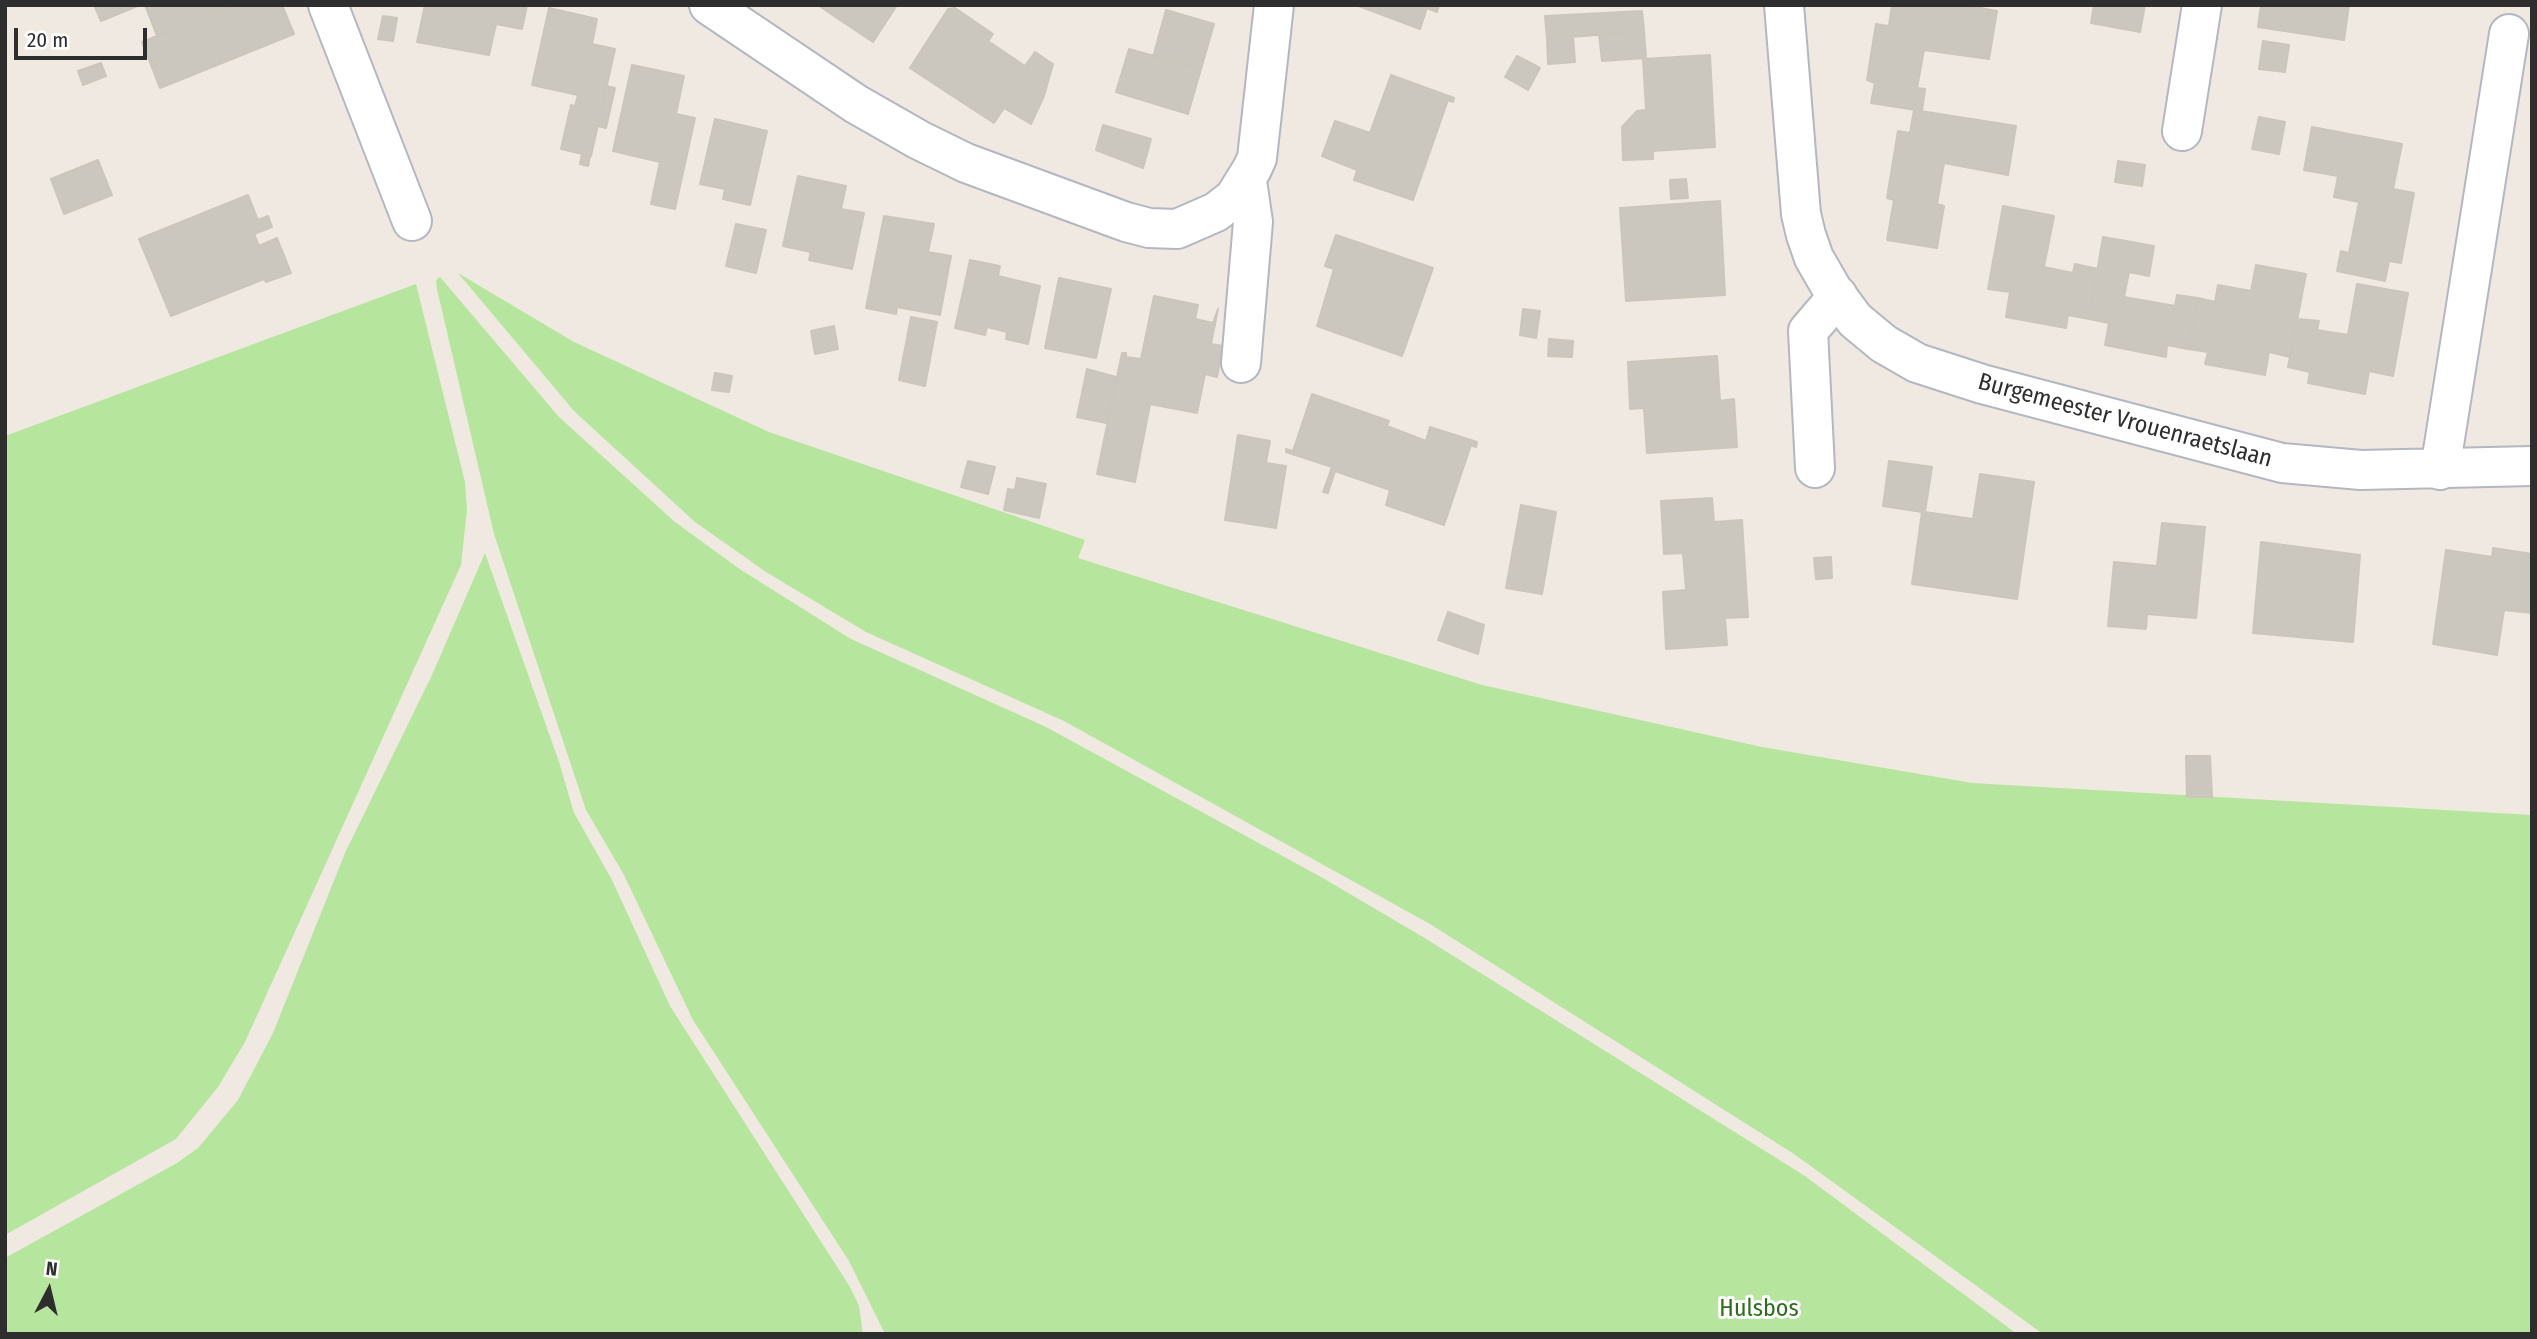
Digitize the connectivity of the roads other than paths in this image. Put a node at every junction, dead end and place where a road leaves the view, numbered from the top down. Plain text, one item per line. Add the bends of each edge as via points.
1 (328, 5) edge
2 (709, 5) edge
3 (1273, 5) edge
4 (1784, 5) edge
5 (2202, 5) edge
6 (2508, 33) dead end
7 (2182, 131) dead end
8 (1247, 181) junction
9 (412, 220) dead end
10 (1838, 296) junction
11 (1241, 363) dead end
12 (2532, 466) edge
13 (1815, 468) dead end
14 (2440, 470) junction

1 - 9 street
2 - 8 street via 856,104 919,140 966,163 1126,222 1177,229 1216,212
3 - 8 street via 1256,158
4 - 10 street, Burgemeester Vrouenraetslaan via 1801,214 1814,258
5 - 7 street
6 - 14 street
8 - 11 street via 1253,222
10 - 13 street via 1808,331
10 - 14 street, Burgemeester Vrouenraetslaan via 1855,320 1884,344 1917,363 1982,384 2282,463
12 - 14 street, Burgemeester Vrouenraetslaan

